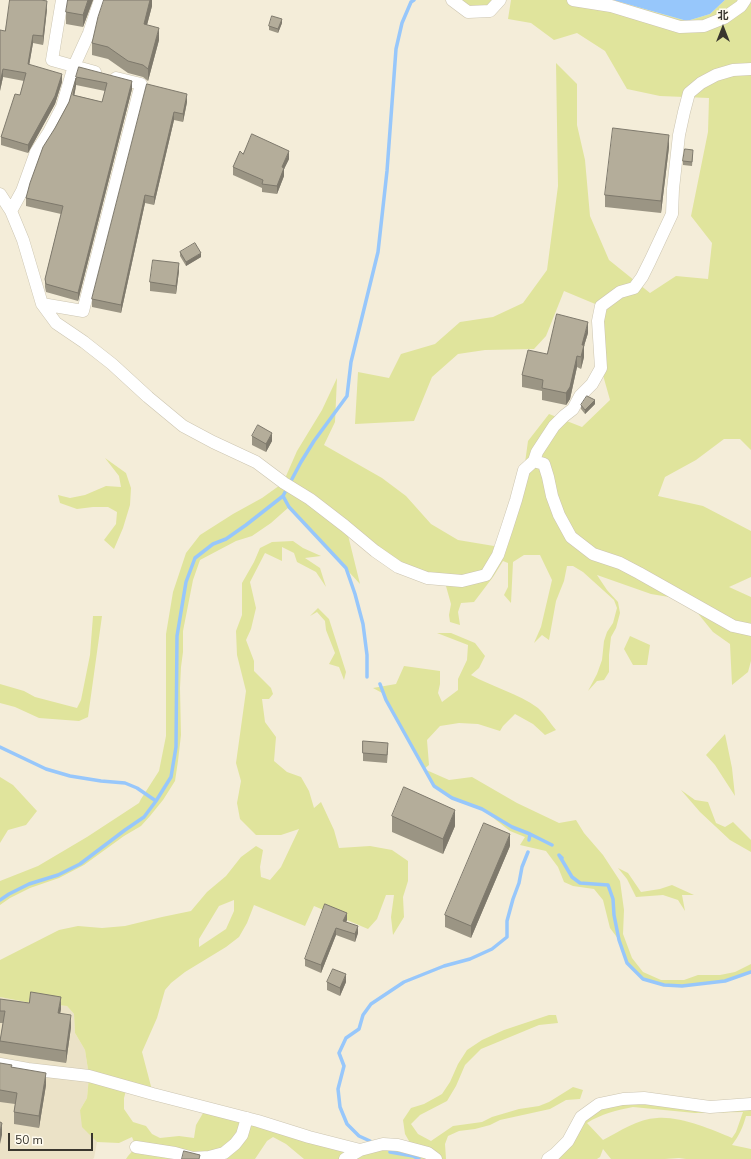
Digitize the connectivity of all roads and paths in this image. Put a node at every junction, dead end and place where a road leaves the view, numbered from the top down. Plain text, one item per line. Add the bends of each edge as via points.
1 (62, 0) edge
2 (100, 0) edge
3 (452, 0) edge
4 (500, 0) edge
5 (573, 0) edge
6 (745, 0) edge
7 (74, 66) junction
8 (751, 69) edge
9 (0, 194) edge
10 (11, 211) junction
11 (42, 304) junction
12 (534, 461) junction
13 (751, 630) edge
14 (0, 1064) edge
15 (751, 1104) edge
16 (247, 1118) junction
17 (136, 1147) dead end
18 (360, 1150) junction
19 (345, 1159) edge
20 (436, 1159) edge
21 (548, 1159) edge

1 - 7 street via 52,60
2 - 7 street via 90,33
3 - 4 street via 468,12 490,11
5 - 6 street via 612,6 680,27 704,26 724,18
7 - 10 street via 62,107 36,152 22,191
7 - 11 street via 142,84 83,311
8 - 12 street via 733,70 716,75 689,93 679,135 672,214 642,277 634,288 620,292 601,306 598,321 601,368 573,409 554,426
9 - 10 street
10 - 11 street via 23,240
11 - 12 street via 56,322 112,364 183,426 256,462 398,567 426,578 462,581 486,575 498,555 524,470
12 - 13 street via 544,464 552,496 571,538 593,554 620,563 733,626
14 - 16 street via 89,1076
15 - 21 street via 710,1107 644,1098 599,1104 581,1117 568,1141
16 - 17 street via 242,1135 235,1144 224,1153 209,1157 193,1158
16 - 18 street
18 - 19 street
18 - 20 street via 383,1144 398,1144 428,1153

